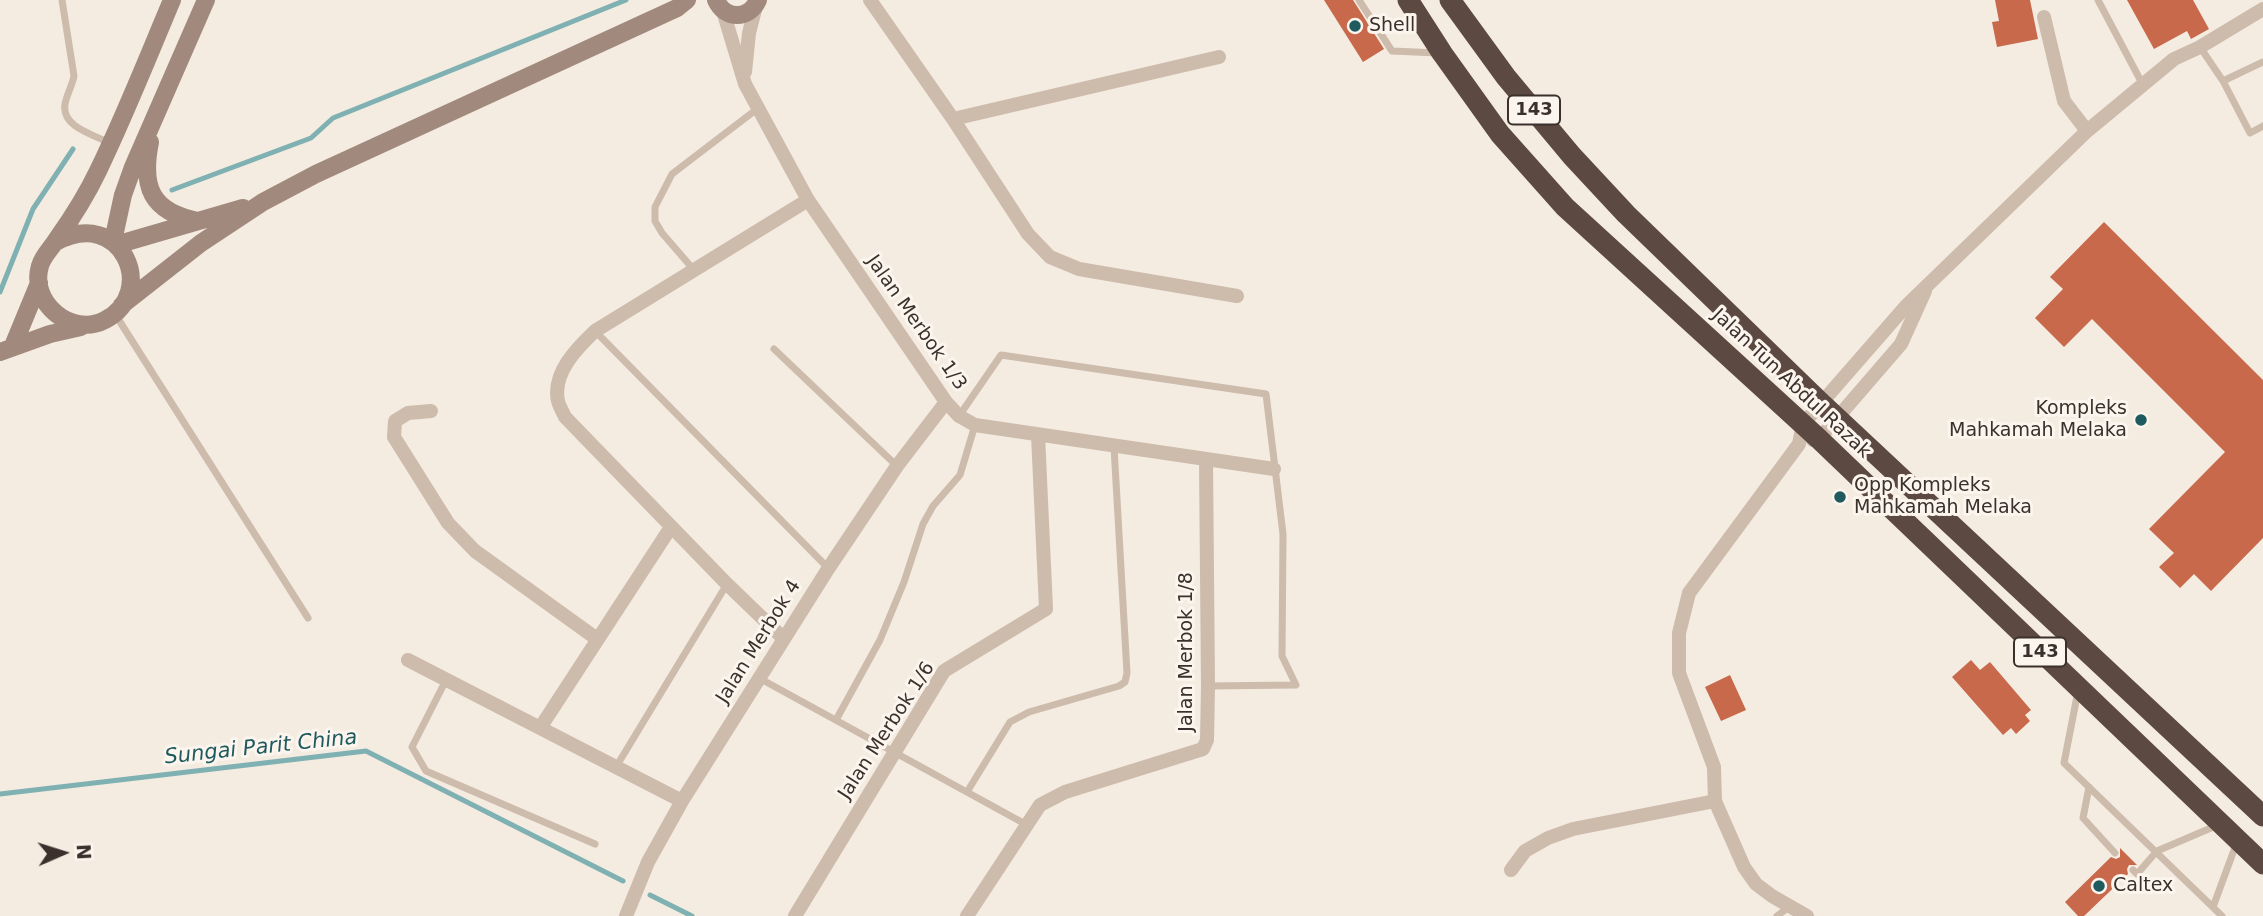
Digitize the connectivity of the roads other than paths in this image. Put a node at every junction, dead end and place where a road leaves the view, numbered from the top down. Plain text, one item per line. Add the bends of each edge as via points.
1 (62, 0) edge
2 (173, 0) edge
3 (206, 0) edge
4 (870, 0) edge
5 (1359, 0) edge
6 (1408, 0) edge
7 (1450, 0) edge
8 (2098, 0) edge
9 (757, 3) edge
10 (682, 4) edge
11 (719, 6) edge
12 (2260, 6) edge
13 (2043, 17) dead end
14 (2200, 47) junction
15 (1442, 53) junction
16 (1219, 57) dead end
17 (2263, 62) edge
18 (2223, 81) junction
19 (745, 84) junction
20 (2143, 85) junction
21 (757, 109) junction
22 (155, 118) junction
23 (953, 119) junction
24 (2263, 126) edge
25 (2087, 131) junction
26 (111, 143) junction
27 (808, 200) junction
28 (263, 202) junction
29 (200, 221) junction
30 (56, 242) junction
31 (114, 243) junction
32 (694, 270) junction
33 (38, 283) junction
34 (1929, 284) junction
35 (1237, 296) dead end
36 (118, 309) junction
37 (95, 323) junction
38 (595, 331) junction
39 (7, 349) edge
40 (774, 349) dead end
41 (946, 402) junction
42 (1820, 402) junction
43 (431, 411) dead end
44 (959, 416) junction
45 (1836, 417) junction
46 (975, 425) junction
47 (1038, 435) junction
48 (1807, 436) junction
49 (1114, 447) junction
50 (1206, 460) junction
51 (897, 466) junction
52 (1274, 468) junction
53 (671, 527) junction
54 (828, 569) junction
55 (727, 584) junction
56 (308, 618) dead end
57 (597, 639) junction
58 (784, 639) junction
59 (408, 660) dead end
60 (759, 678) junction
61 (446, 680) junction
62 (1208, 686) junction
63 (2079, 689) junction
64 (836, 720) junction
65 (540, 728) junction
66 (895, 752) junction
67 (616, 767) junction
68 (2089, 787) junction
69 (967, 792) junction
70 (682, 801) junction
71 (1715, 801) junction
72 (2263, 816) edge
73 (2222, 824) junction
74 (1027, 825) junction
75 (2238, 840) junction
76 (596, 844) dead end
77 (2157, 851) junction
78 (2115, 853) dead end
79 (2263, 864) edge
80 (1511, 870) dead end
81 (2133, 870) dead end
82 (2213, 907) junction
83 (1783, 911) edge
84 (626, 916) edge
85 (794, 916) edge
86 (967, 916) edge
87 (1807, 916) edge
88 (2222, 916) edge

1 - 26 lane via 74,76 64,107 66,116 77,127
2 - 26 main road
3 - 22 main road
4 - 23 street
5 - 15 lane via 1392,51
6 - 15 highway, Jalan Tun Abdul Razak / 143
7 - 42 highway, Jalan Tun Abdul Razak / 143 via 1572,156
8 - 20 lane
9 - 11 main road via 737,16
9 - 19 street, Jalan Merbok 1/3
10 - 11 main road
10 - 28 main road
11 - 19 street, Jalan Merbok 1/3
12 - 14 street
13 - 25 street via 2064,100
14 - 18 lane
14 - 20 street via 2174,59
15 - 48 highway, Jalan Tun Abdul Razak / 143 via 1500,134 1565,207
16 - 23 street
17 - 18 lane
18 - 24 lane via 2250,133
19 - 21 street, Jalan Merbok 1/3
20 - 25 street
21 - 27 street, Jalan Merbok 1/3
21 - 32 lane via 672,174 655,207 655,221 662,233
22 - 29 main road via 146,162 153,196 180,218
22 - 31 main road via 122,195
23 - 35 street via 1028,234 1050,257 1079,269
25 - 34 street
26 - 30 main road
27 - 32 street
27 - 41 street, Jalan Merbok 1/3
28 - 29 main road
28 - 36 main road via 201,243
29 - 31 main road
30 - 31 main road via 84,232
30 - 33 main road via 45,253
31 - 36 main road via 123,252 131,279
32 - 38 street
33 - 37 main road via 52,311 79,324
33 - 39 main road
34 - 42 street
34 - 45 street via 1901,344
36 - 37 main road
36 - 56 lane
37 - 39 main road
38 - 53 street via 565,365 558,400 565,417
38 - 54 lane
40 - 51 lane
41 - 44 street, Jalan Merbok 1/3
41 - 51 street, Jalan Merbok 4
42 - 45 highway, Jalan Tun Abdul Razak / 143
42 - 48 street
43 - 57 street via 408,413 395,421 394,437 449,523 474,551
44 - 46 street, Jalan Merbok 1/3
44 - 52 lane via 1001,355 1266,394
45 - 48 street
45 - 72 highway, Jalan Tun Abdul Razak / 143
46 - 47 street, Jalan Merbok 1/3
46 - 64 lane via 960,475 922,524 880,640
47 - 49 street, Jalan Merbok 1/3
47 - 66 street, Jalan Merbok 1/6 via 1046,609 944,671
48 - 63 highway, Jalan Tun Abdul Razak / 143
48 - 71 street via 1689,593 1679,633 1679,673 1714,767
49 - 50 street, Jalan Merbok 1/3
49 - 69 lane via 1125,682 1010,722
50 - 52 street, Jalan Merbok 1/3
50 - 62 street, Jalan Merbok 1/8
51 - 54 street, Jalan Merbok 4
52 - 62 lane via 1283,534 1282,656 1296,685
53 - 55 street
53 - 57 street
54 - 58 street, Jalan Merbok 4
55 - 58 street
55 - 67 lane
57 - 65 street
58 - 60 street, Jalan Merbok 4
59 - 61 street
60 - 64 lane
60 - 70 street, Jalan Merbok 4
61 - 65 street
61 - 76 lane via 412,747 426,771
62 - 74 street, Jalan Merbok 1/8 via 1203,749 1052,797 1040,805
63 - 68 lane via 2064,763
63 - 73 highway, Jalan Tun Abdul Razak / 143
64 - 66 lane
65 - 67 street
66 - 69 lane
66 - 85 street, Jalan Merbok 1/6
67 - 70 street
68 - 77 lane
68 - 78 lane via 2083,818
69 - 74 lane
70 - 84 street, Jalan Merbok 4 via 648,862
71 - 80 street via 1573,829 1525,851
71 - 83 street via 1744,867
73 - 75 highway, Jalan Tun Abdul Razak / 143
73 - 77 lane
74 - 86 street, Jalan Merbok 1/8
75 - 79 highway, Jalan Tun Abdul Razak / 143
75 - 82 lane
77 - 81 lane via 2137,874
77 - 82 lane
82 - 88 lane
83 - 87 street

